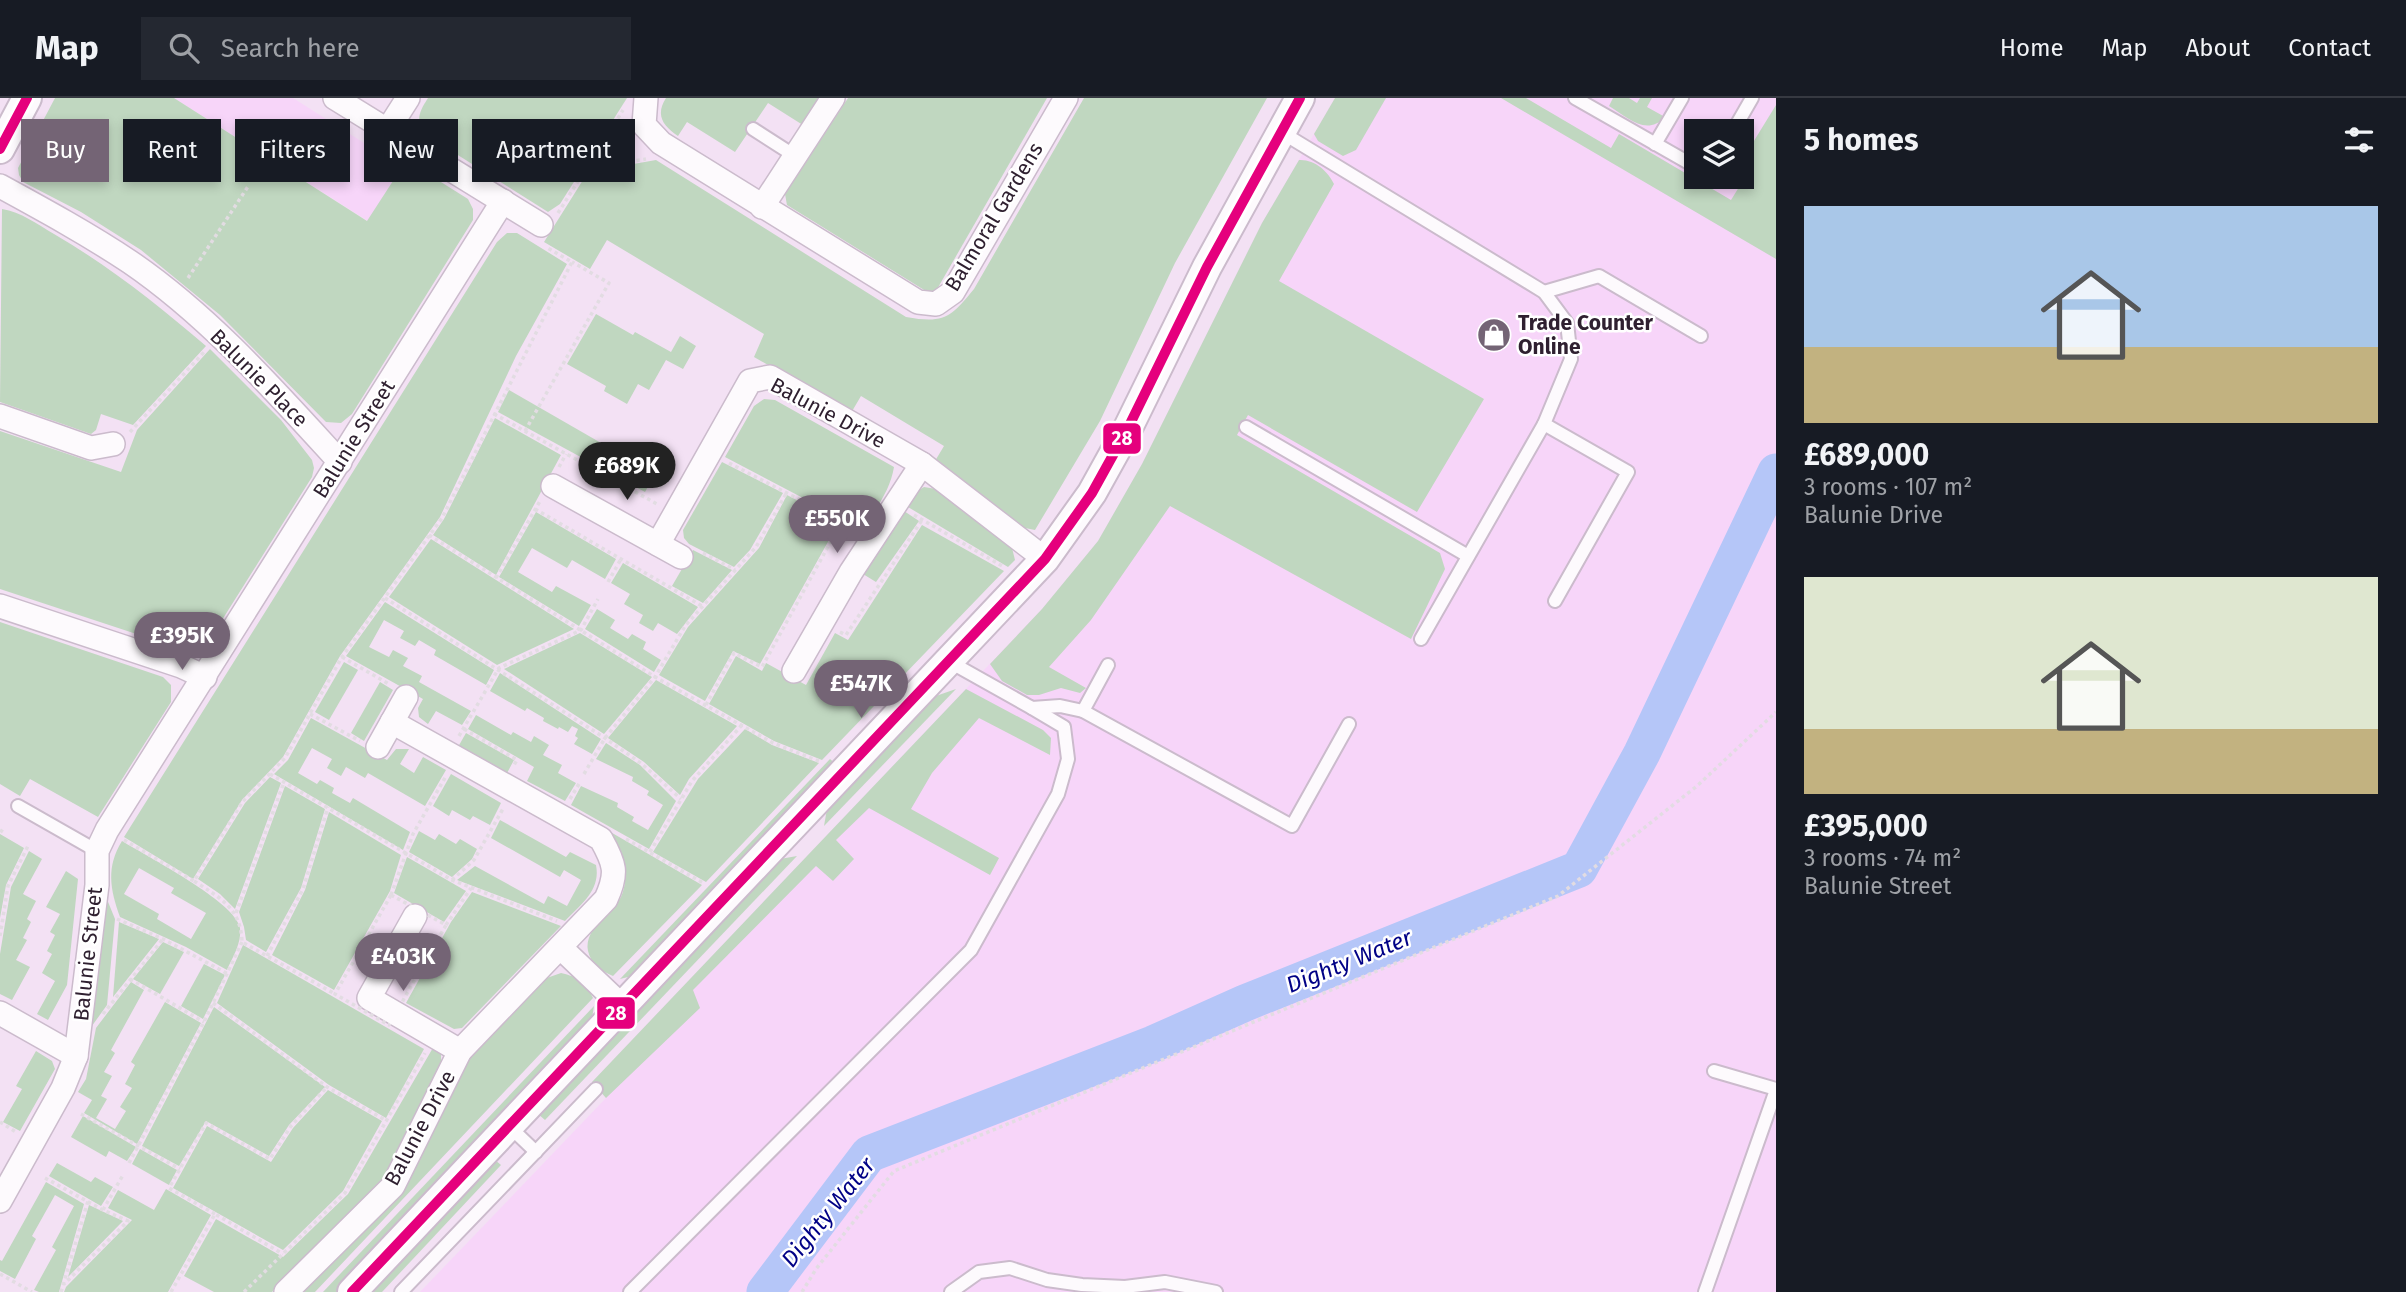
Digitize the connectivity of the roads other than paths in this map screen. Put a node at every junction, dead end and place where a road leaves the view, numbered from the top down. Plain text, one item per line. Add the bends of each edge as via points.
1 (27, 98) edge
2 (335, 98) edge
3 (408, 98) edge
4 (646, 98) edge
5 (832, 98) edge
6 (1066, 98) edge
7 (1300, 98) edge
8 (1575, 98) edge
9 (1682, 98) edge
10 (1752, 98) edge
11 (368, 119) edge
12 (395, 119) edge
13 (1740, 119) edge
14 (753, 129) dead end
15 (1281, 132) junction
16 (1655, 144) junction
17 (0, 149) edge
18 (795, 156) junction
19 (1684, 160) edge
20 (458, 174) edge
21 (0, 186) edge
22 (503, 201) junction
23 (762, 207) junction
24 (545, 229) road end
25 (1544, 292) junction
26 (1701, 336) dead end
27 (0, 416) edge
28 (1544, 424) junction
29 (1245, 427) dead end
30 (113, 444) road end
31 (340, 462) junction
32 (922, 464) junction
33 (551, 484) road end
34 (658, 544) junction
35 (1468, 556) junction
36 (681, 557) dead end
37 (1045, 559) junction
38 (1555, 601) dead end
39 (0, 606) edge
40 (1421, 639) dead end
41 (950, 662) junction
42 (1108, 665) dead end
43 (794, 671) dead end
44 (205, 677) junction
45 (406, 697) road end
46 (1032, 708) junction
47 (1083, 711) junction
48 (392, 722) junction
49 (1349, 724) dead end
50 (378, 747) road end
51 (18, 806) dead end
52 (97, 851) junction
53 (415, 916) dead end
54 (561, 948) junction
55 (623, 1007) junction
56 (0, 1013) edge
57 (460, 1051) junction
58 (76, 1056) junction
59 (1714, 1071) dead end
60 (596, 1089) dead end
61 (1776, 1090) edge
62 (510, 1127) junction
63 (536, 1152) junction
64 (0, 1201) edge
65 (286, 1292) edge
66 (352, 1292) edge
67 (401, 1292) edge
68 (630, 1292) edge
69 (951, 1292) edge
70 (1216, 1292) edge
71 (1705, 1292) edge

1 - 17 street
2 - 11 street
3 - 12 street
4 - 23 street, Balmoral Gardens via 644,125 661,143
5 - 18 street
6 - 23 street, Balmoral Gardens via 953,292 936,304 918,302
7 - 15 street
8 - 16 lane
9 - 16 lane
10 - 13 lane
14 - 18 lane
15 - 25 lane
15 - 37 street via 1207,267 1128,428 1091,493
16 - 19 lane
18 - 23 street
20 - 22 street
21 - 31 street, Balunie Place via 65,221 176,298 219,335
22 - 24 street
22 - 31 street, Balunie Street
25 - 26 lane via 1599,276
25 - 28 lane via 1567,323 1571,359
27 - 30 street via 92,448
28 - 35 lane
28 - 38 lane via 1628,472
29 - 35 lane
31 - 44 street, Balunie Street
32 - 34 street, Balunie Drive via 770,377 750,380
32 - 37 street, Balunie Drive
32 - 43 street
33 - 34 street
34 - 36 street
35 - 40 lane
37 - 41 street
39 - 44 street
41 - 46 lane
41 - 55 street
42 - 47 lane
44 - 52 street, Balunie Street
45 - 48 street
46 - 47 lane via 1060,706
46 - 68 lane via 1064,727 1068,759 1058,793 971,950
47 - 49 lane via 1292,826
48 - 50 street
48 - 54 street, Balunie Drive via 601,839 613,861 614,882 606,900
51 - 52 lane
52 - 58 street, Balunie Street
53 - 57 street, Balunie Drive via 369,998
54 - 55 street
54 - 57 street, Balunie Drive
55 - 62 street
56 - 58 street, Balunie Street
57 - 65 street, Balunie Drive via 393,1186
58 - 64 street, Balunie Street
59 - 61 lane
60 - 63 lane
61 - 71 lane
62 - 63 lane
62 - 66 street
63 - 67 lane
69 - 70 lane via 979,1272 1010,1268 1082,1285 1125,1287 1165,1282

